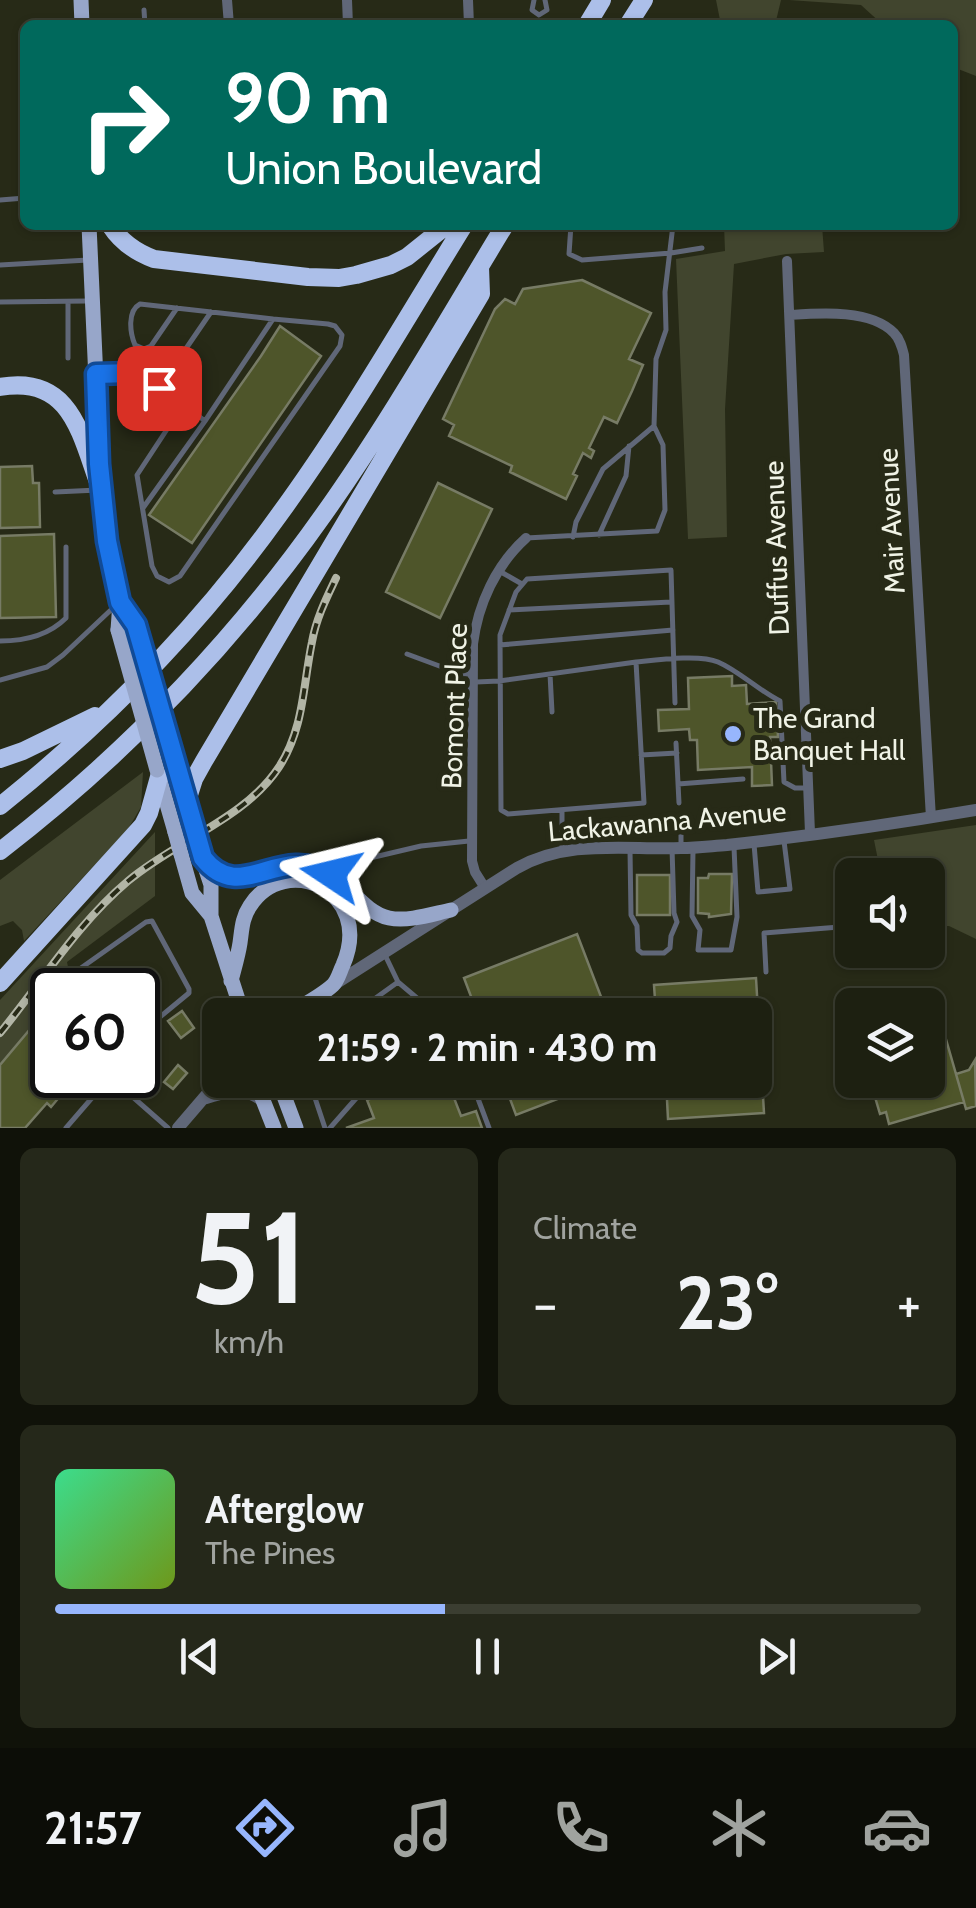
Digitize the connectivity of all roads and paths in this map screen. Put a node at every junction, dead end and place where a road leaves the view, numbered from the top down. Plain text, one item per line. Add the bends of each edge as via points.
1 (534, 0) edge
2 (546, 0) edge
3 (144, 10) dead end
4 (536, 14) junction
5 (145, 20) edge
6 (534, 20) edge
7 (89, 230) edge
8 (115, 230) edge
9 (441, 230) edge
10 (461, 230) edge
11 (503, 230) edge
12 (571, 230) edge
13 (673, 230) edge
14 (702, 248) dead end
15 (670, 253) junction
16 (90, 259) junction
17 (787, 260) dead end
18 (0, 264) edge
19 (480, 266) junction
20 (92, 300) junction
21 (0, 302) edge
22 (68, 302) junction
23 (177, 308) junction
24 (211, 312) junction
25 (790, 315) junction
26 (272, 318) junction
27 (68, 358) dead end
28 (96, 374) junction
29 (0, 388) edge
30 (159, 388) junction
31 (183, 405) junction
32 (205, 421) junction
33 (654, 426) junction
34 (629, 446) junction
35 (100, 490) junction
36 (55, 492) dead end
37 (142, 510) junction
38 (599, 535) junction
39 (573, 536) junction
40 (526, 538) joint
41 (66, 547) dead end
42 (499, 570) junction
43 (522, 585) junction
44 (120, 602) junction
45 (672, 602) junction
46 (510, 610) junction
47 (673, 630) junction
48 (0, 642) edge
49 (500, 646) junction
50 (407, 654) dead end
51 (674, 658) junction
52 (636, 662) junction
53 (550, 674) junction
54 (473, 678) junction
55 (0, 680) edge
56 (499, 681) junction
57 (675, 703) dead end
58 (109, 709) junction
59 (552, 712) dead end
60 (676, 742) dead end
61 (677, 753) junction
62 (641, 756) junction
63 (0, 759) edge
64 (158, 774) junction
65 (772, 776) dead end
66 (783, 776) junction
67 (743, 779) dead end
68 (678, 784) junction
69 (807, 788) junction
70 (186, 801) junction
71 (680, 803) dead end
72 (0, 806) edge
73 (562, 810) junction
74 (976, 810) edge
75 (931, 818) junction
76 (680, 828) dead end
77 (810, 834) junction
78 (784, 837) junction
79 (472, 840) junction
80 (754, 841) junction
81 (734, 844) junction
82 (630, 847) junction
83 (682, 848) junction
84 (562, 850) junction
85 (0, 851) edge
86 (201, 852) junction
87 (336, 856) dead end
88 (484, 888) junction
89 (451, 910) junction
90 (211, 916) junction
91 (835, 927) edge
92 (383, 953) junction
93 (81, 968) edge
94 (766, 972) dead end
95 (231, 981) junction
96 (0, 982) edge
97 (398, 982) junction
98 (335, 984) junction
99 (237, 998) edge
100 (313, 998) edge
101 (376, 998) edge
102 (417, 998) edge
103 (160, 1017) edge
104 (92, 1098) edge
105 (135, 1098) edge
106 (262, 1098) edge
107 (285, 1098) edge
108 (315, 1098) edge
109 (356, 1098) edge
110 (478, 1098) edge
111 (203, 1099) joint
112 (264, 1102) junction
113 (66, 1128) edge
114 (168, 1128) edge
115 (178, 1128) edge
116 (274, 1128) edge
117 (296, 1128) edge
118 (327, 1128) edge
119 (489, 1128) edge

1 - 4 lane
2 - 4 lane via 546,12
3 - 5 lane
4 - 6 lane
7 - 16 main road
8 - 9 highway via 131,248 166,262 339,278 391,265
10 - 58 highway via 278,518 203,612
11 - 19 highway
12 - 15 lane via 569,254 582,260
13 - 15 lane
14 - 15 lane
15 - 33 lane
16 - 18 lane
16 - 20 main road
17 - 25 street, Duffus Avenue
19 - 70 highway via 481,294 204,760
19 - 85 highway via 356,467 253,607 132,739
20 - 22 lane
20 - 28 main road
21 - 22 lane
22 - 27 lane
23 - 23 lane via 134,306 136,345 150,346
23 - 24 lane
24 - 26 lane
24 - 30 lane
25 - 69 street, Duffus Avenue
25 - 75 street, Mair Avenue via 828,312 872,320 893,331 901,345
26 - 32 lane
26 - 37 lane via 332,325 342,342 173,581 154,572
28 - 30 lane via 131,373
28 - 35 main road
29 - 35 highway via 36,388 64,404 77,422
30 - 31 lane
31 - 32 lane
31 - 37 lane via 137,475
32 - 37 lane
33 - 34 lane
33 - 38 lane via 663,445 665,510 657,531
34 - 38 lane via 626,476
34 - 39 lane via 603,469
35 - 36 lane
35 - 44 main road
38 - 39 lane
39 - 40 lane
40 - 42 street, Bomont Place
41 - 48 lane via 66,618 43,634
42 - 43 lane
42 - 54 street, Bomont Place via 478,618
43 - 45 lane via 527,579 671,570
43 - 46 lane
44 - 55 lane via 47,667
44 - 64 main road, bridge via 118,630
44 - 70 main road, bridge via 136,625
45 - 46 lane
45 - 47 lane
46 - 49 lane
47 - 49 lane
47 - 51 lane
49 - 56 lane
50 - 54 lane
51 - 52 lane
51 - 57 lane
51 - 66 lane via 715,660 780,701
52 - 53 lane
52 - 62 lane
53 - 56 lane
53 - 59 lane
54 - 56 lane
54 - 79 street, Bomont Place
56 - 73 lane via 501,810
58 - 63 highway
58 - 72 highway
60 - 61 lane
61 - 62 lane
61 - 68 lane
62 - 73 lane via 644,804
64 - 90 main road, bridge via 192,893
64 - 96 highway via 144,825
65 - 66 lane
66 - 69 lane via 795,788
67 - 68 lane
68 - 71 lane
69 - 77 street, Duffus Avenue
70 - 86 main road, bridge
73 - 84 lane
74 - 75 street, Lackawanna Avenue
75 - 77 street, Lackawanna Avenue
76 - 83 lane
77 - 78 street, Lackawanna Avenue
78 - 80 street, Lackawanna Avenue
78 - 80 lane via 790,889 758,892
79 - 87 lane via 353,862
79 - 88 street, Bomont Place via 474,872
80 - 81 street, Lackawanna Avenue
81 - 83 street, Lackawanna Avenue
81 - 83 lane via 737,917 731,950 698,950 700,930
82 - 83 street, Lackawanna Avenue
82 - 83 lane via 631,915 642,953 668,952
82 - 84 street, Lackawanna Avenue
84 - 88 street, Lackawanna Avenue
86 - 89 main road via 216,873 234,879 290,864 320,868 392,919
86 - 90 main road
88 - 89 street, Lackawanna Avenue
89 - 92 street, Lackawanna Avenue
90 - 95 main road
91 - 94 lane via 764,933
92 - 97 lane
92 - 98 street, Lackawanna Avenue
93 - 103 lane via 152,922 189,989
95 - 98 main road via 250,905 266,889 291,881 328,890 347,915 350,945
95 - 99 main road
97 - 101 lane
97 - 102 lane
98 - 100 main road, Lackawanna Avenue
104 - 113 lane
105 - 114 lane
106 - 112 main road
107 - 117 main road
108 - 118 lane
109 - 118 lane
110 - 119 lane
111 - 112 street via 240,1090
111 - 115 street
112 - 116 main road

